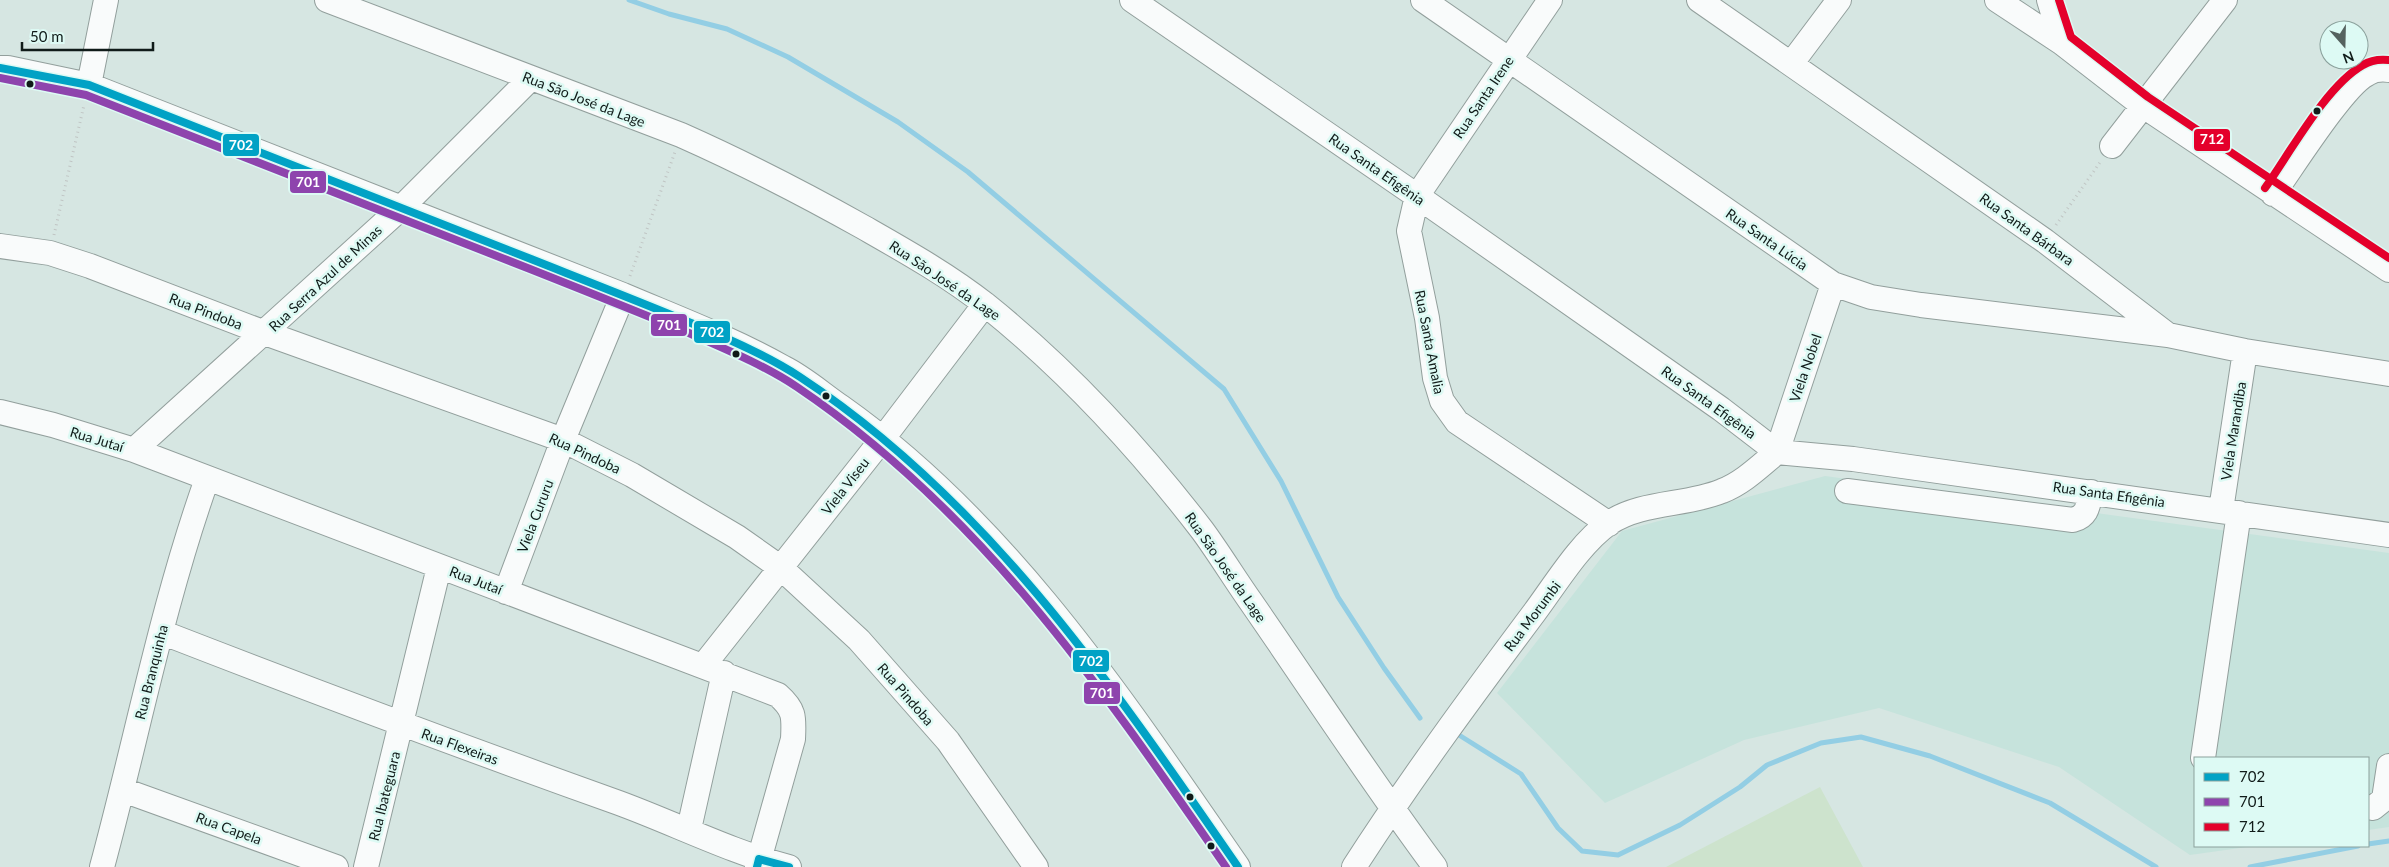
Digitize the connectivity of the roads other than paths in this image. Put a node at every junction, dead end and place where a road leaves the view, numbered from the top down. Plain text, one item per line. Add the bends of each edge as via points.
1 (106, 0) edge
2 (327, 0) edge
3 (1132, 0) edge
4 (1423, 0) edge
5 (1550, 0) edge
6 (1699, 0) edge
7 (1839, 0) edge
8 (1997, 0) edge
9 (2049, 0) edge
10 (2225, 0) edge
11 (2062, 43) junction
12 (1509, 59) junction
13 (1791, 64) junction
14 (0, 68) edge
15 (2389, 70) edge
16 (531, 78) junction
17 (89, 85) junction
18 (2142, 105) junction
19 (2112, 146) road end
20 (2273, 194) junction
21 (1417, 196) junction
22 (402, 207) junction
23 (0, 246) edge
24 (2384, 265) edge
25 (1834, 284) junction
26 (623, 295) junction
27 (985, 304) junction
28 (265, 333) junction
29 (2168, 335) junction
30 (2245, 351) junction
31 (2389, 374) edge
32 (0, 412) edge
33 (884, 437) junction
34 (563, 440) junction
35 (134, 450) junction
36 (1777, 452) junction
37 (207, 479) junction
38 (1847, 490) dead end
39 (2091, 492) junction
40 (2230, 511) junction
41 (1608, 524) junction
42 (2389, 535) edge
43 (439, 566) junction
44 (781, 568) junction
45 (506, 592) junction
46 (161, 632) junction
47 (714, 670) junction
48 (401, 725) junction
49 (2203, 757) edge
50 (2389, 766) edge
51 (123, 790) junction
52 (2369, 808) edge
53 (1392, 809) junction
54 (689, 829) junction
55 (758, 863) edge
56 (102, 867) edge
57 (336, 867) edge
58 (366, 867) edge
59 (789, 867) edge
60 (1036, 867) edge
61 (1238, 867) edge
62 (1354, 867) edge
63 (1435, 867) edge

1 - 17 street
2 - 16 street, Rua São José da Lage
3 - 21 street, Rua Santa Efigênia
4 - 12 street, Rua Santa Lúcia
5 - 12 street, Rua Santa Irene
6 - 13 street, Rua Santa Bárbara
7 - 13 street
8 - 11 street
9 - 11 street
10 - 18 street
11 - 18 street
12 - 21 street, Rua Santa Irene
12 - 25 street, Rua Santa Lúcia
13 - 29 street, Rua Santa Bárbara via 2045,241
14 - 17 street
15 - 20 street via 2366,74 2347,91
16 - 22 street, Rua Serra Azul de Minas
16 - 27 street, Rua São José da Lage via 681,135 790,186 912,255
17 - 22 street
18 - 19 street
18 - 20 street
20 - 24 street
21 - 36 street, Rua Santa Efigênia via 1721,409
21 - 41 street, Rua Santa Amalia via 1409,231 1442,401 1457,422
22 - 26 street
22 - 28 street, Rua Serra Azul de Minas
23 - 28 street, Rua Pindoba via 50,253
25 - 29 street, Rua Santa Lúcia via 1871,297 1921,305
25 - 36 street, Viela Nobel
26 - 33 street via 786,368
26 - 34 street, Viela Cururu
27 - 33 street, Viela Viseu
27 - 53 street, Rua São José da Lage via 1068,377 1192,517
28 - 34 street, Rua Pindoba
28 - 35 street, Rua Serra Azul de Minas
29 - 30 street, Rua Santa Bárbara
30 - 31 street, Rua Santa Bárbara
30 - 40 street, Viela Marandiba
32 - 35 street, Rua Jutaí
33 - 44 street, Viela Viseu
33 - 61 street via 953,499 1024,578 1096,667
34 - 44 street, Rua Pindoba via 632,475 737,537
34 - 45 street, Viela Cururu
35 - 37 street, Rua Jutaí
36 - 39 street, Rua Santa Efigênia via 1853,459
36 - 41 street, Rua Morumbi via 1737,484 1720,492 1629,513
37 - 43 street, Rua Jutaí
37 - 46 street, Rua Branquinha via 187,534
38 - 39 street via 2074,520 2082,518 2088,510
39 - 40 street, Rua Santa Efigênia
40 - 42 street, Rua Santa Efigênia
40 - 49 street, Viela Marandiba
41 - 53 street, Rua Morumbi via 1586,545 1473,694
43 - 45 street, Rua Jutaí
43 - 48 street, Rua Ibateguara
44 - 47 street, Viela Viseu
44 - 60 street, Rua Pindoba via 859,640 948,741
45 - 47 street, Rua Jutaí
46 - 48 street, Rua Flexeiras
46 - 51 street, Rua Branquinha
47 - 54 street, Viela Viseu
47 - 55 street, Rua Jutaí via 778,695 789,705 794,719 793,739
48 - 54 street, Rua Flexeiras
48 - 58 street, Rua Ibateguara
50 - 52 street via 2384,800
51 - 56 street, Rua Branquinha
51 - 57 street, Rua Capela
53 - 62 street, Rua Morumbi
53 - 63 street, Rua São José da Lage
54 - 55 street, Rua Flexeiras
55 - 59 street, Rua Flexeiras

